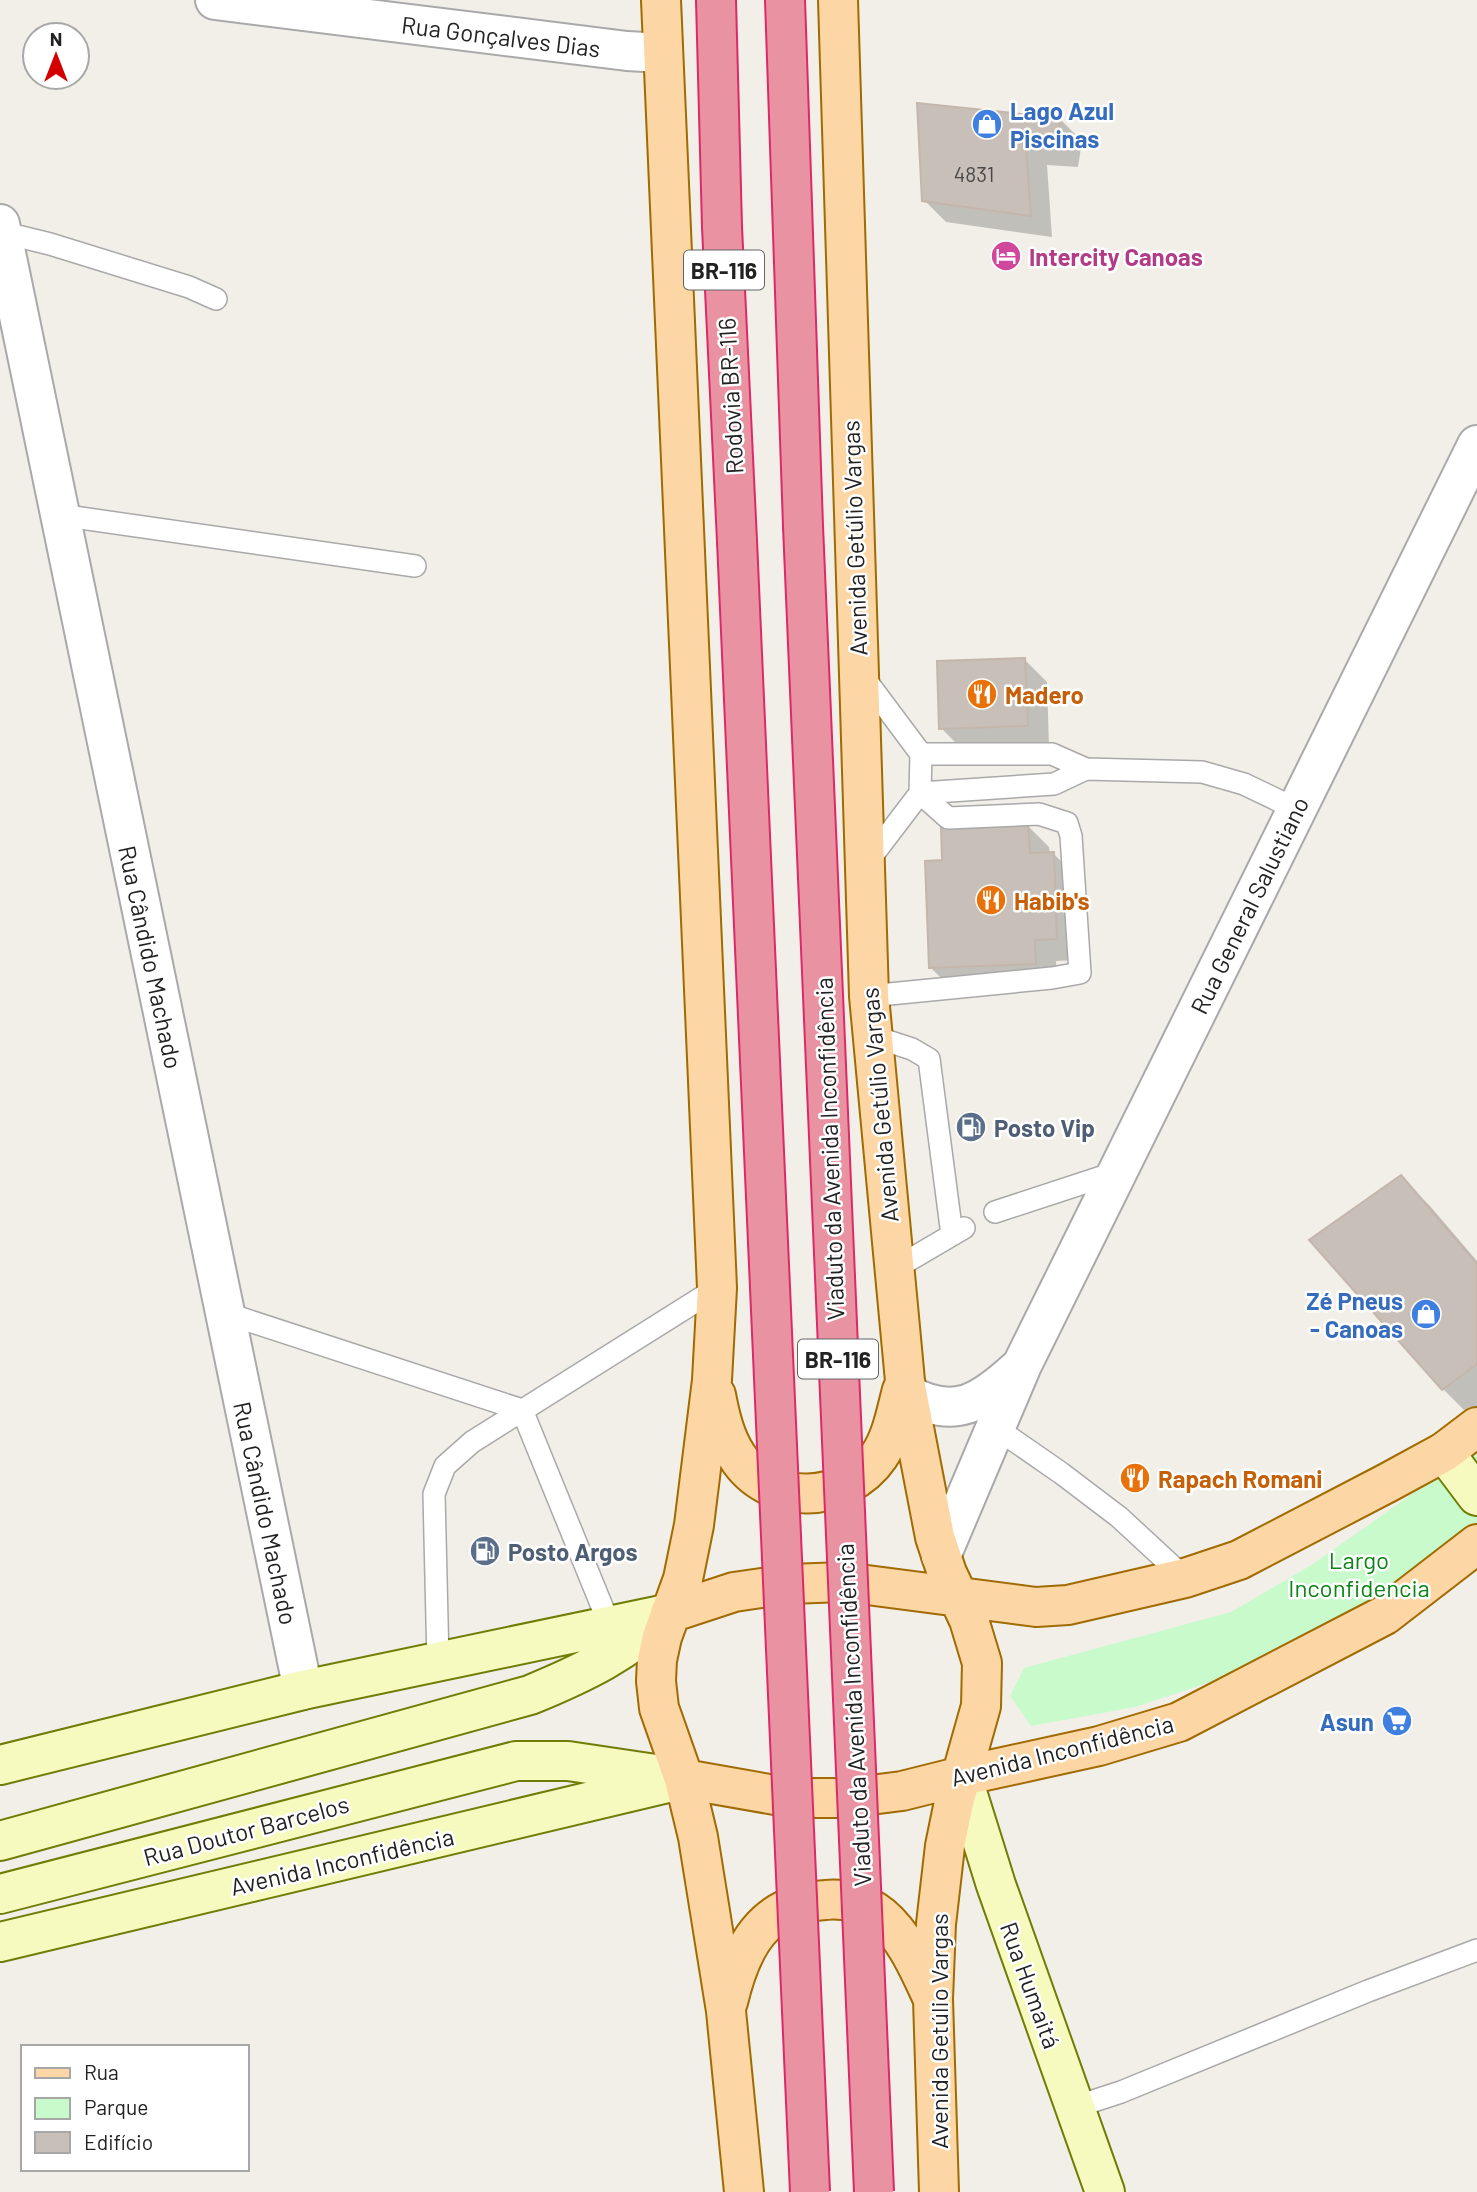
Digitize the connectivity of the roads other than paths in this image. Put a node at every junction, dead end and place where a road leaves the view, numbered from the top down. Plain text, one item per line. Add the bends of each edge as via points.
1 (215, 0) edge
2 (661, 0) edge
3 (716, 0) edge
4 (785, 0) edge
5 (792, 0) edge
6 (838, 0) edge
7 (787, 52) junction
8 (662, 53) junction
9 (1, 228) edge
10 (216, 299) dead end
11 (1477, 445) edge
12 (60, 515) junction
13 (415, 566) dead end
14 (858, 670) junction
15 (921, 754) junction
16 (1086, 769) junction
17 (920, 793) junction
18 (1296, 809) junction
19 (863, 867) junction
20 (869, 996) junction
21 (872, 1036) junction
22 (1118, 1172) junction
23 (995, 1212) dead end
24 (894, 1269) junction
25 (717, 1288) junction
26 (225, 1313) junction
27 (1022, 1365) junction
28 (712, 1380) junction
29 (906, 1387) junction
30 (522, 1410) junction
31 (996, 1427) junction
32 (1477, 1427) edge
33 (1444, 1452) junction
34 (1477, 1496) edge
35 (1477, 1544) edge
36 (941, 1556) junction
37 (1185, 1578) junction
38 (960, 1599) junction
39 (670, 1613) junction
40 (610, 1626) junction
41 (438, 1662) junction
42 (303, 1690) junction
43 (0, 1765) edge
44 (492, 1765) joint
45 (962, 1776) junction
46 (684, 1779) junction
47 (0, 1841) edge
48 (0, 1894) edge
49 (0, 1942) edge
50 (1477, 1950) edge
51 (933, 1999) junction
52 (726, 2011) junction
53 (1075, 2107) junction
54 (744, 2192) edge
55 (810, 2192) edge
56 (874, 2192) edge
57 (939, 2192) edge
58 (1105, 2192) edge

1 - 8 street, Rua Gonçalves Dias
2 - 8 main road
3 - 55 highway, Rodovia BR-116 / BR-116, bridge via 722,227
4 - 7 highway, BR-116
5 - 7 highway, BR-116
6 - 14 main road, Avenida Getúlio Vargas
7 - 56 highway, Viaduto da Avenida Inconfidência / BR-116, bridge
8 - 25 main road
9 - 10 lane
9 - 12 street, Rua Cândido Machado
11 - 18 street, Rua General Salustiano
12 - 13 lane
12 - 26 street, Rua Cândido Machado
14 - 15 lane
14 - 19 main road, Avenida Getúlio Vargas
15 - 16 lane via 1052,754
15 - 17 lane
16 - 17 lane via 1054,784
16 - 18 lane via 1202,772 1244,784
17 - 19 lane
17 - 20 lane via 948,818 1039,814 1067,823 1080,973
18 - 22 street, Rua General Salustiano
19 - 20 main road, Avenida Getúlio Vargas
20 - 21 main road, Avenida Getúlio Vargas
21 - 24 main road, Avenida Getúlio Vargas
21 - 24 lane via 929,1059 958,1231
22 - 23 lane
22 - 27 street, Rua General Salustiano
24 - 29 main road, Avenida Getúlio Vargas
25 - 28 main road
25 - 30 lane
26 - 30 lane
26 - 42 street, Rua Cândido Machado
27 - 29 street, Rua General Salustiano via 989,1395 960,1406 937,1406
27 - 31 street, Rua General Salustiano
28 - 29 main road via 727,1438 748,1471 778,1489 816,1494 833,1491 868,1471 890,1434
28 - 39 main road via 689,1555
29 - 36 main road, Avenida Getúlio Vargas
30 - 40 lane
30 - 41 lane via 472,1442 445,1466 434,1493
31 - 36 street, Rua General Salustiano
31 - 37 lane via 1119,1517
32 - 33 main road
33 - 34 main road
33 - 37 main road via 1239,1560
35 - 45 main road, Avenida Inconfidência via 1385,1615 1179,1721 1099,1746
36 - 38 main road, Avenida Getúlio Vargas
37 - 38 main road via 1068,1605 1036,1607
38 - 39 main road via 844,1582 789,1584 734,1592
38 - 45 main road, Avenida Getúlio Vargas via 982,1663 983,1686
39 - 40 main road
39 - 46 main road via 657,1660 659,1708
39 - 47 main road via 617,1654 530,1695
40 - 41 main road
41 - 42 main road
42 - 43 main road
44 - 46 main road, Avenida Inconfidência via 568,1760
44 - 48 main road, Rua Doutor Barcelos
45 - 46 main road, Avenida Inconfidência via 847,1798 792,1798
45 - 51 main road, Avenida Getúlio Vargas via 941,1875
45 - 53 main road, Rua Humaitá
46 - 49 main road, Avenida Inconfidência
46 - 52 main road
50 - 53 lane
51 - 52 main road via 911,1954 881,1915 849,1901 811,1900 788,1907 755,1935 742,1955
51 - 57 main road, Avenida Getúlio Vargas
52 - 54 main road
53 - 58 main road, Rua Humaitá

